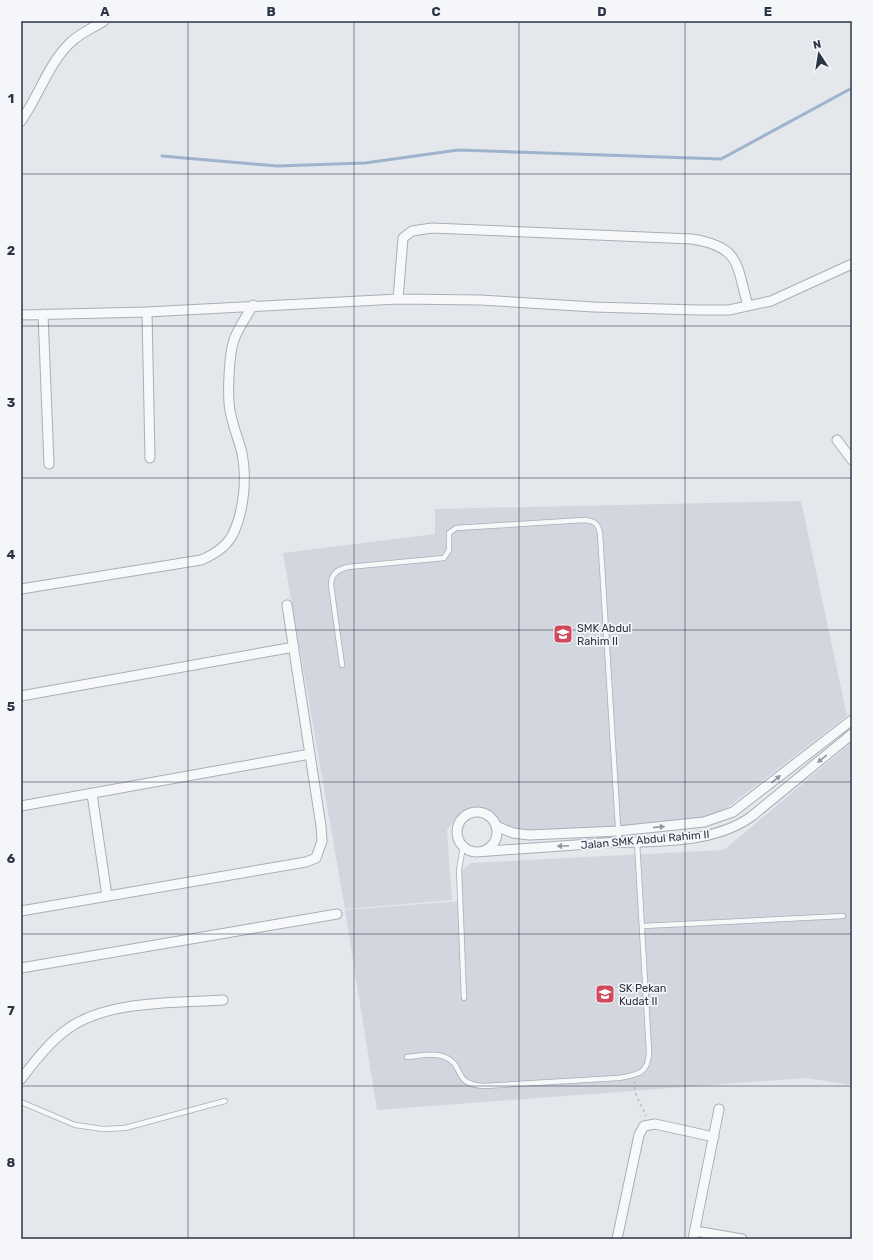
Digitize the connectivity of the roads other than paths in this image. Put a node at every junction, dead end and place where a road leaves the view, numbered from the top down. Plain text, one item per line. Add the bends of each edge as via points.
1 (104, 21) edge
2 (21, 121) edge
3 (852, 264) edge
4 (398, 298) junction
5 (253, 305) junction
6 (748, 306) junction
7 (146, 312) junction
8 (42, 314) junction
9 (21, 315) edge
10 (837, 440) dead end
11 (150, 458) dead end
12 (852, 460) edge
13 (49, 464) dead end
14 (21, 589) edge
15 (287, 605) dead end
16 (294, 647) junction
17 (342, 664) dead end
18 (21, 696) edge
19 (852, 720) edge
20 (852, 734) edge
21 (310, 754) junction
22 (92, 794) junction
23 (21, 806) edge
24 (496, 826) junction
25 (618, 831) junction
26 (637, 841) junction
27 (619, 843) junction
28 (463, 846) junction
29 (476, 852) junction
30 (107, 896) junction
31 (21, 911) edge
32 (337, 914) dead end
33 (843, 916) dead end
34 (643, 926) junction
35 (21, 968) edge
36 (464, 998) dead end
37 (223, 1000) dead end
38 (407, 1057) dead end
39 (21, 1079) edge
40 (225, 1101) dead end
41 (21, 1102) edge
42 (719, 1109) dead end
43 (714, 1138) junction
44 (694, 1235) edge
45 (617, 1239) edge
46 (742, 1239) edge

1 - 2 street via 70,43 58,58
3 - 6 street via 789,294
4 - 5 street
4 - 6 street via 697,310 729,310
4 - 6 street via 403,238 412,231 432,228 704,241 730,252
5 - 7 street
5 - 14 street via 234,339 231,352 229,404 242,455 244,481 241,509 233,535 219,550 201,560
7 - 8 street
7 - 11 street
8 - 9 street
8 - 13 street
10 - 12 street
15 - 16 street
16 - 18 street
16 - 21 street
17 - 25 lane via 331,584 332,577 339,570 444,558 450,550 449,533 456,528 584,520 594,522 600,533
25 -> 19 street, Jalan SMK Abdul Rahim II via 687,825 733,812
20 -> 26 street, Jalan SMK Abdul Rahim II via 741,824 711,835
21 - 22 street
21 - 30 street via 322,841 316,858 306,862
22 - 23 street
22 - 30 street
24 - 25 street, Jalan SMK Abdul Rahim II via 513,833 529,835
24 - 28 street via 486,814 479,812 466,816 458,827 457,834
24 - 29 street via 497,837 494,843 489,848
25 - 27 lane
26 - 27 street, Jalan SMK Abdul Rahim II
26 - 34 lane
27 -> 29 street, Jalan SMK Abdul Rahim II
28 - 29 street
28 - 36 lane via 459,870
30 - 31 street
32 - 35 street
33 - 34 lane
34 - 38 lane via 649,1059 645,1069 637,1074 618,1078 477,1086 466,1082 447,1057
37 - 39 street via 122,1008 85,1019 56,1039
40 - 41 lane via 125,1128 103,1129 75,1124
42 - 43 street
43 - 44 street
43 - 45 street via 654,1124 644,1126 640,1130
44 - 46 street

